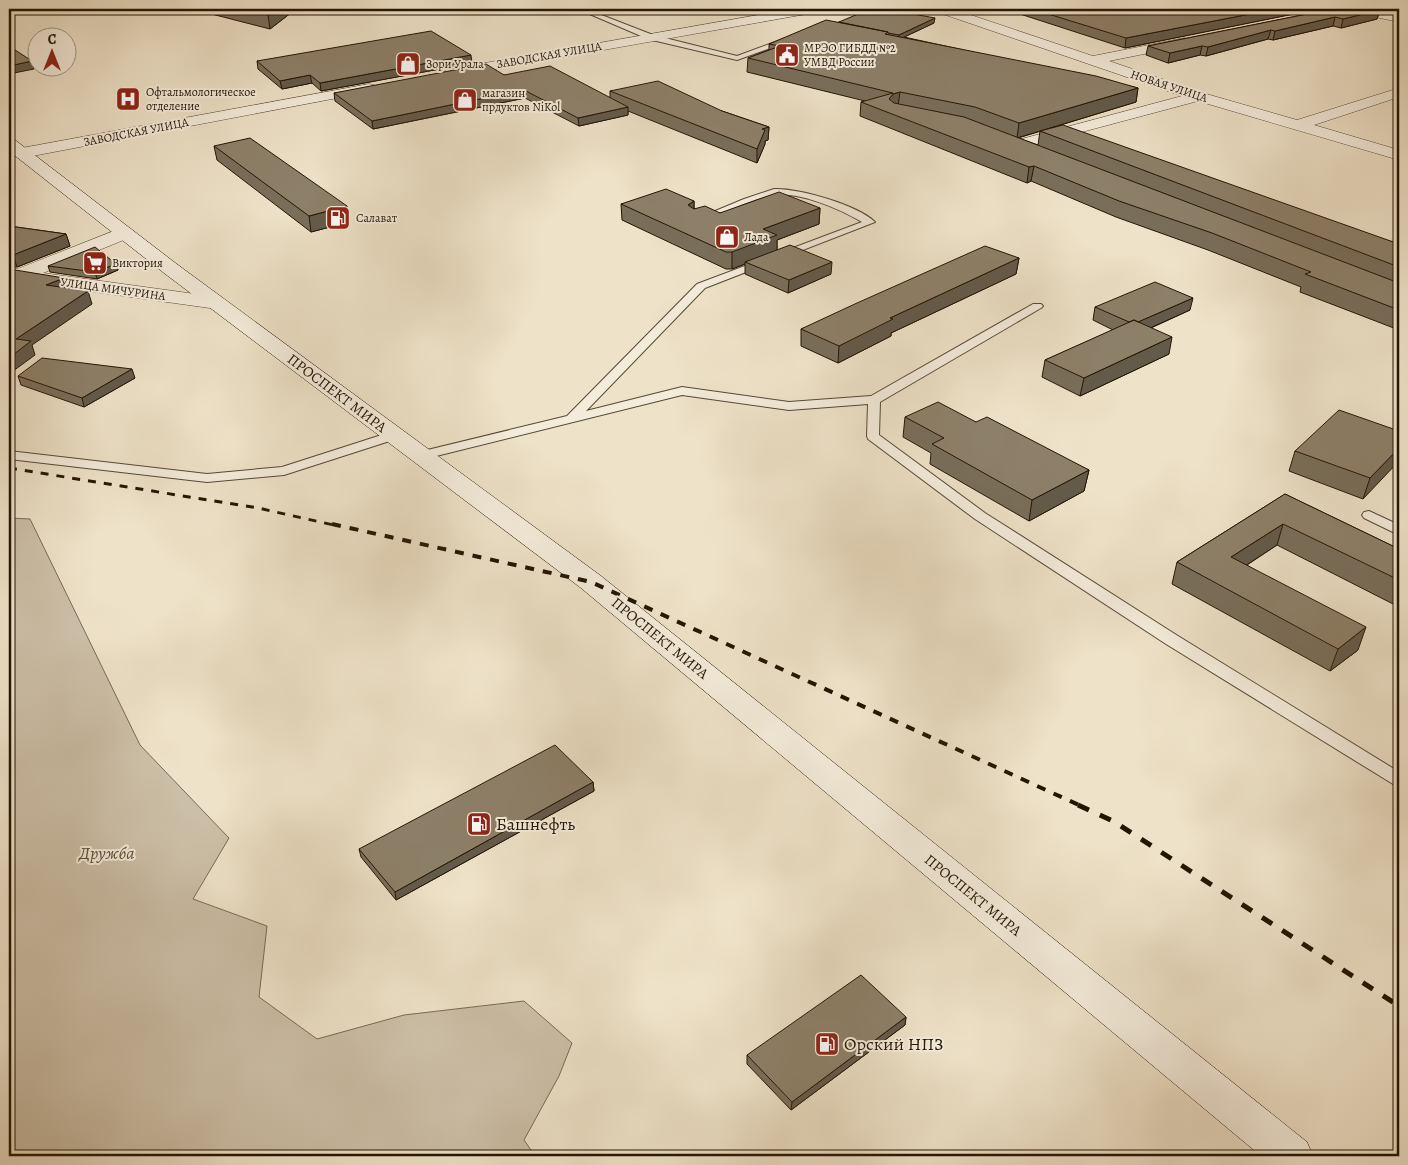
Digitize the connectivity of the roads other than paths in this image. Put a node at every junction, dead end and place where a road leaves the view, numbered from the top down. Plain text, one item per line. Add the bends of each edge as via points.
1 (581, 9) edge
2 (812, 9) edge
3 (941, 9) edge
4 (1356, 9) edge
5 (1399, 18) edge
6 (651, 37) junction
7 (797, 37) edge
8 (1199, 39) edge
9 (1093, 60) junction
10 (438, 76) edge
11 (380, 86) edge
12 (1399, 92) edge
13 (1198, 96) junction
14 (1298, 125) junction
15 (15, 148) edge
16 (1399, 155) edge
17 (1043, 156) edge
18 (695, 221) edge
19 (124, 232) junction
20 (14, 275) edge
21 (217, 303) junction
22 (1037, 306) dead end
23 (874, 400) junction
24 (571, 419) junction
25 (394, 435) junction
26 (9, 456) edge
27 (420, 456) junction
28 (1369, 515) dead end
29 (1399, 531) edge
30 (1399, 780) edge
31 (1292, 1156) edge

1 - 6 lane
2 - 6 street, ЗАВОДСКАЯ УЛИЦА
3 - 9 street, НОВАЯ УЛИЦА
4 - 5 street
6 - 7 lane via 737,58
6 - 10 street, ЗАВОДСКАЯ УЛИЦА
8 - 9 street
9 - 13 street, НОВАЯ УЛИЦА
11 - 15 street, ЗАВОДСКАЯ УЛИЦА
12 - 14 street
13 - 14 street, НОВАЯ УЛИЦА
13 - 17 street via 1007,142
14 - 16 street, НОВАЯ УЛИЦА
15 - 19 street, ПРОСПЕКТ МИРА
18 - 24 lane via 775,192 795,193 856,213 870,222 700,286
19 - 20 street
19 - 21 street, ПРОСПЕКТ МИРА
20 - 21 street, УЛИЦА МИЧУРИНА
21 - 25 street, ПРОСПЕКТ МИРА
22 - 23 lane
23 - 24 lane via 788,406 682,391
23 - 30 lane via 873,436 980,516 1172,640
24 - 27 lane
25 - 26 lane via 284,471 207,478
25 - 27 street, ПРОСПЕКТ МИРА
27 - 31 street, ПРОСПЕКТ МИРА via 591,582
28 - 29 lane

